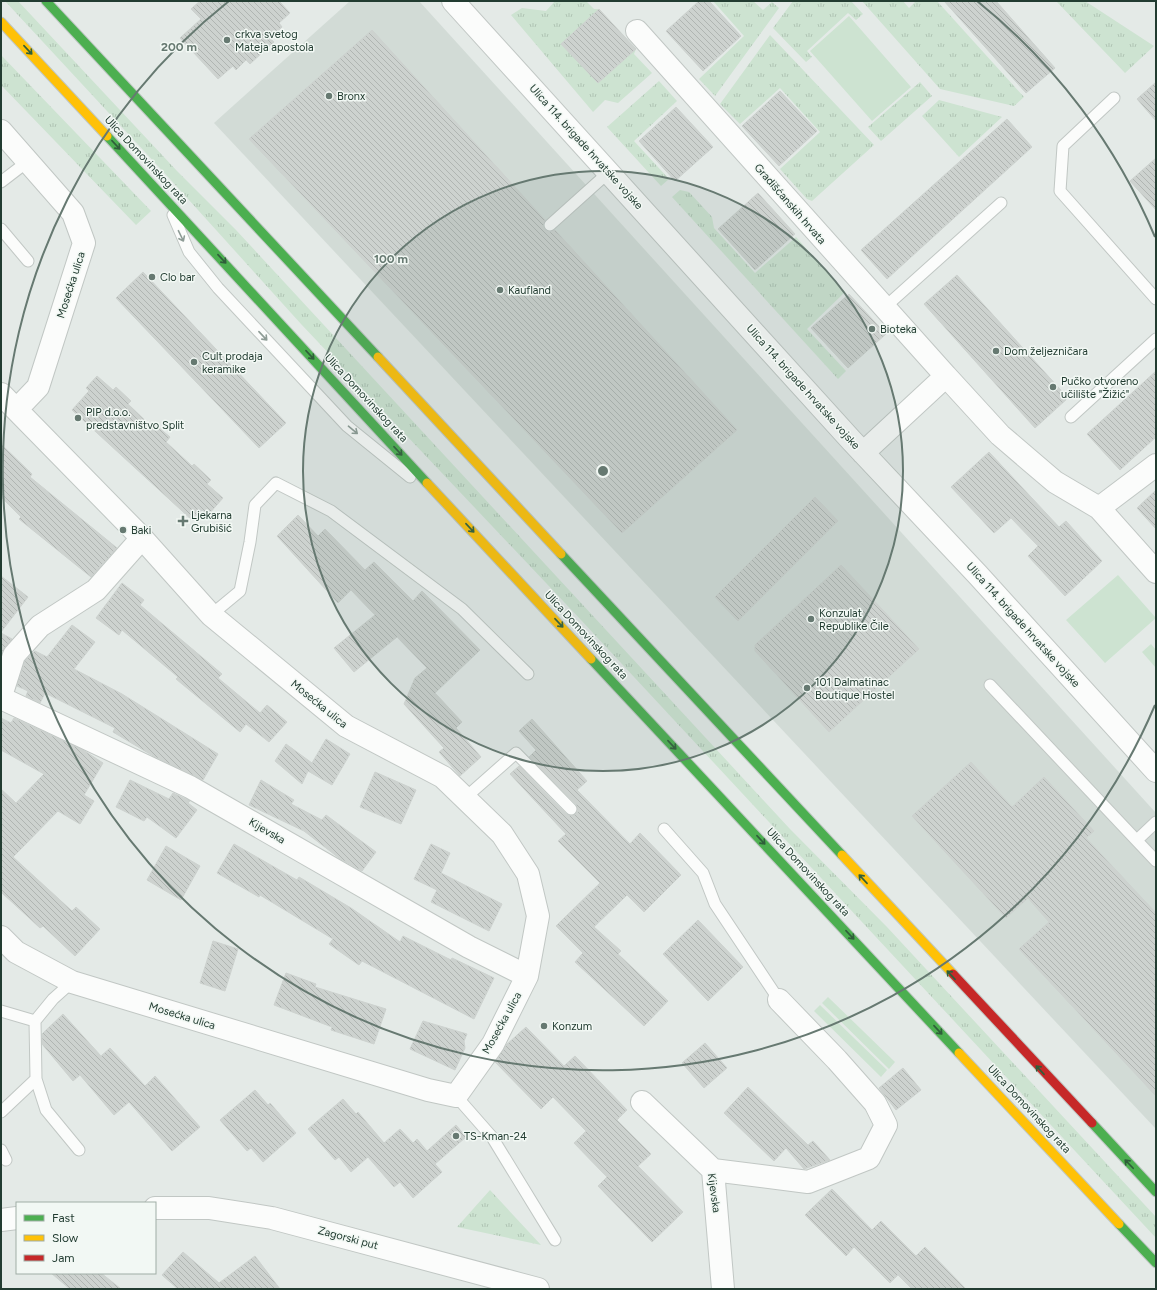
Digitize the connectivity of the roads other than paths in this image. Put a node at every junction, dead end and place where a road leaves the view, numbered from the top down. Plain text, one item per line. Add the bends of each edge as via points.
1 (46, 1) edge
2 (453, 1) edge
3 (1, 22) edge
4 (637, 31) dead end
5 (1114, 98) dead end
6 (1, 131) edge
7 (26, 162) junction
8 (609, 172) junction
9 (1, 182) edge
10 (167, 200) junction
11 (1001, 203) dead end
12 (550, 225) dead end
13 (1, 229) edge
14 (28, 261) dead end
15 (1156, 299) edge
16 (884, 308) junction
17 (1156, 339) edge
18 (946, 376) junction
19 (1, 394) edge
20 (17, 409) junction
21 (1071, 417) dead end
22 (863, 453) junction
23 (1156, 465) edge
24 (443, 500) junction
25 (1099, 508) junction
26 (142, 538) junction
27 (1156, 572) edge
28 (211, 615) junction
29 (528, 674) dead end
30 (990, 685) dead end
31 (1, 697) edge
32 (1156, 771) edge
33 (465, 798) junction
34 (571, 809) dead end
35 (1156, 822) edge
36 (664, 830) dead end
37 (1137, 840) junction
38 (1156, 861) edge
39 (1, 937) edge
40 (526, 976) junction
41 (72, 982) junction
42 (779, 1000) joint
43 (1, 1011) edge
44 (35, 1021) junction
45 (36, 1079) junction
46 (454, 1100) junction
47 (642, 1102) dead end
48 (1, 1112) edge
49 (78, 1150) dead end
50 (713, 1170) junction
51 (1156, 1192) edge
52 (156, 1208) edge
53 (16, 1218) edge
54 (1, 1220) edge
55 (555, 1240) dead end
56 (1156, 1263) edge
57 (538, 1289) edge
58 (723, 1289) edge

51 -> 1 main road
2 - 8 street, Ulica 114. brigade hrvatske vojske
3 -> 10 main road, Ulica Domovinskog rata
4 - 16 street, Gradišćanskih hrvata
5 - 15 lane via 1063,146 1060,191
6 - 7 street, Mosećka ulica
7 - 9 lane
7 - 20 street, Mosećka ulica via 73,213 84,243 38,387
8 - 12 lane
8 - 22 street, Ulica 114. brigade hrvatske vojske
10 -> 24 main road, Ulica Domovinskog rata
10 -> 24 lane via 189,252 218,288 347,426 389,461
11 - 16 lane
13 - 14 lane
16 - 18 street, Gradišćanskih hrvata
17 - 21 lane
18 - 22 street
18 - 25 street, Gradišćanskih hrvata via 1000,435 1055,482
19 - 20 street, Mosećka ulica
20 - 26 street, Mosećka ulica
22 - 32 street, Ulica 114. brigade hrvatske vojske
23 - 25 street
24 -> 56 main road, Ulica Domovinskog rata
25 - 27 street, Gradišćanskih hrvata
26 - 28 street, Mosećka ulica
26 - 31 street via 96,590 40,626 14,655
28 - 29 lane via 240,591 255,505 276,483 331,511 462,609
28 - 33 street, Mosećka ulica via 346,726 443,777
30 - 37 lane
31 - 40 street, Kijevska via 190,787 469,947
33 - 34 lane via 516,753
33 - 40 street, Mosećka ulica via 502,834 528,874 538,916
35 - 37 lane
36 - 42 lane via 702,873 715,904
37 - 38 lane
39 - 41 street, Mosećka ulica via 16,952
40 - 46 street, Mosećka ulica via 493,1044
41 - 44 lane via 53,999
41 - 46 street, Mosećka ulica
42 - 50 street via 875,1103 886,1125 869,1158 808,1182
43 - 44 lane
44 - 45 lane
45 - 48 lane
45 - 49 lane via 46,1110
46 - 55 lane via 492,1137
47 - 50 street, Kijevska
50 - 58 street, Kijevska
52 - 57 street, Zagorski put via 209,1208 272,1218
53 - 54 street

